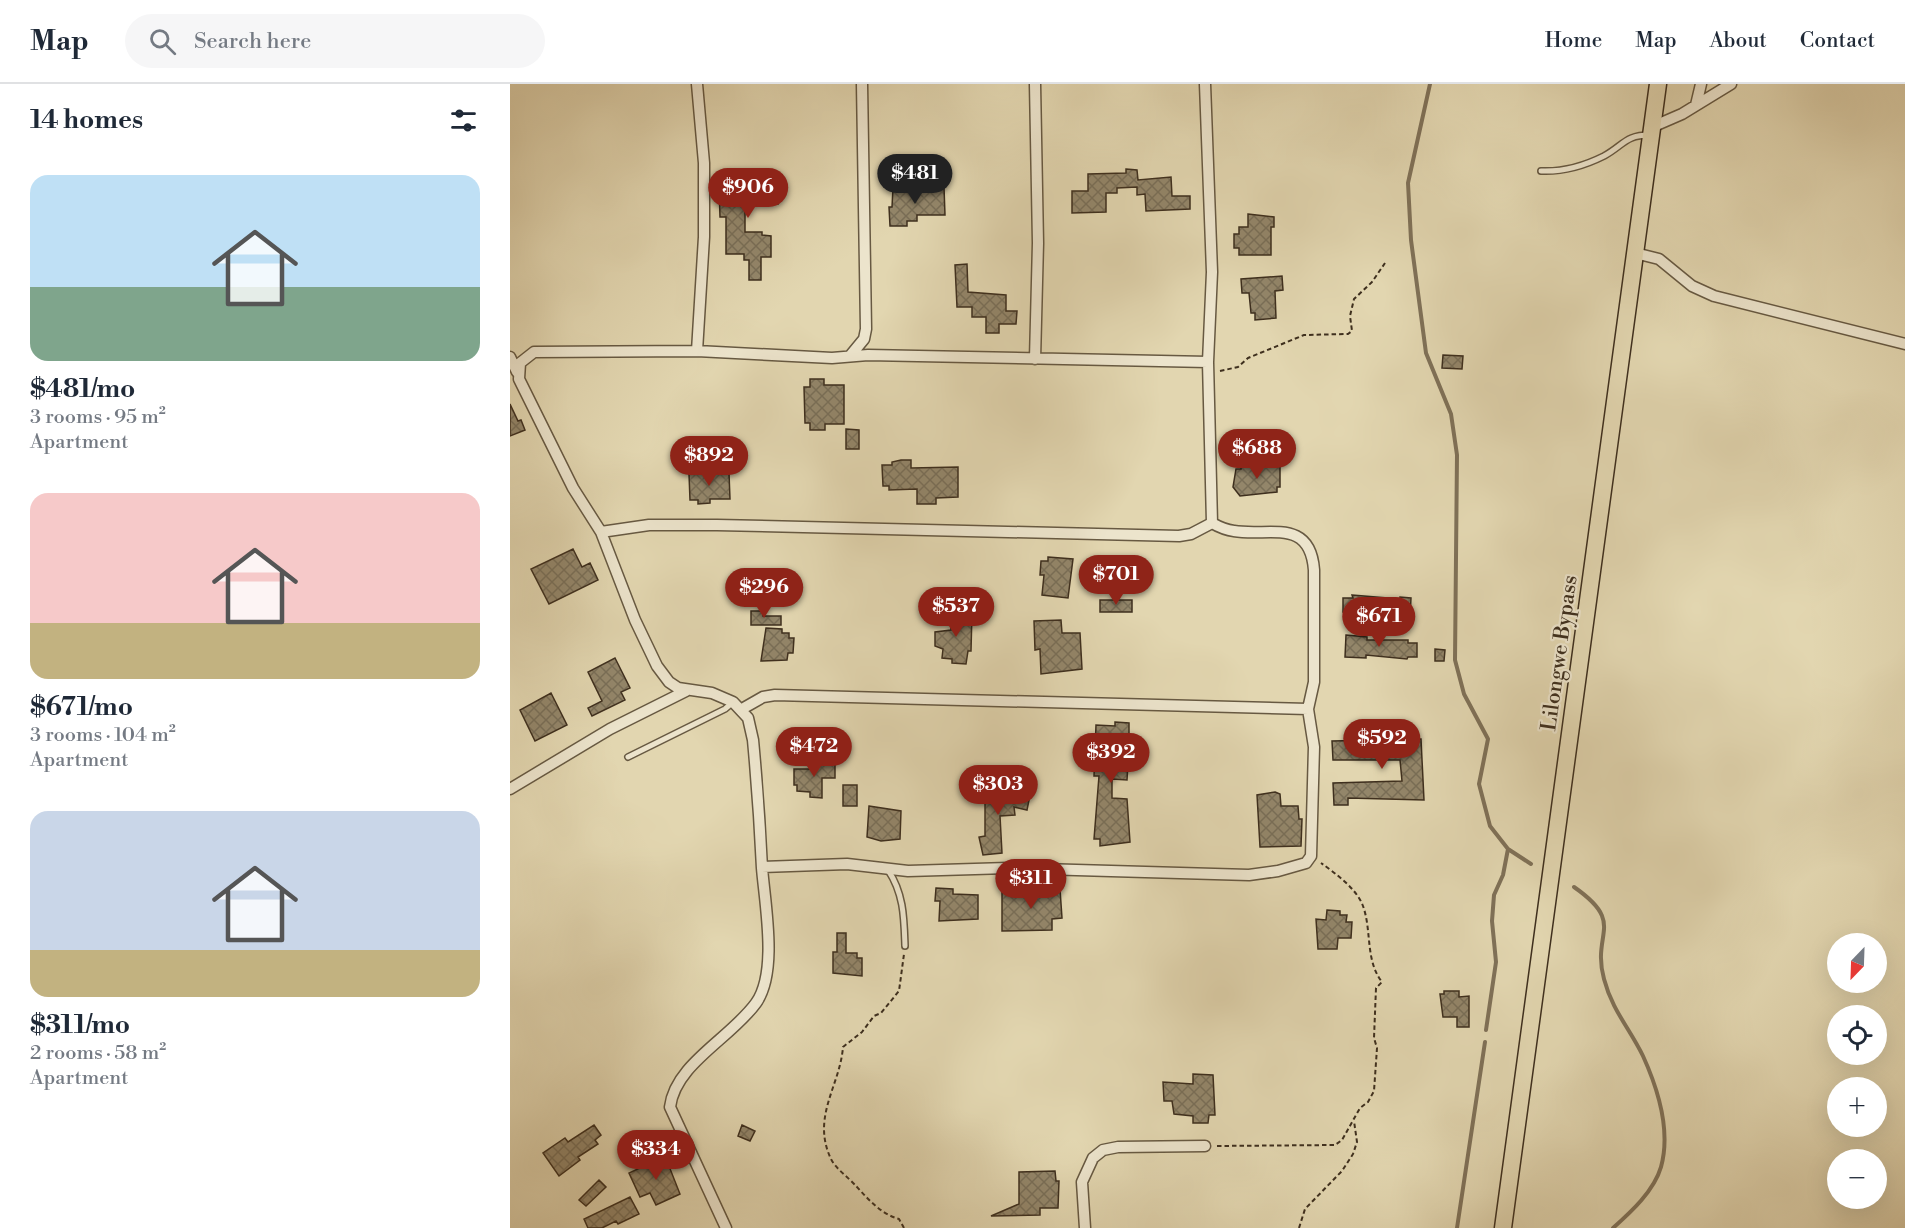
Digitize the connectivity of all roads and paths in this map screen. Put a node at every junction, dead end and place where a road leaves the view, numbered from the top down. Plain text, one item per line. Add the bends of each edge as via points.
1 (697, 84) edge
2 (862, 84) edge
3 (1035, 84) edge
4 (1205, 84) edge
5 (1658, 84) edge
6 (1701, 84) edge
7 (1731, 84) edge
8 (1696, 105) junction
9 (1652, 131) junction
10 (1540, 171) dead end
11 (1635, 253) junction
12 (1385, 263) dead end
13 (1905, 344) edge
14 (697, 351) junction
15 (849, 356) junction
16 (510, 357) edge
17 (1035, 359) junction
18 (1208, 362) junction
19 (518, 372) junction
20 (1210, 386) junction
21 (1212, 523) junction
22 (601, 532) junction
23 (686, 691) junction
24 (737, 705) junction
25 (1308, 709) junction
26 (628, 758) dead end
27 (510, 789) edge
28 (1311, 856) junction
29 (762, 867) junction
30 (888, 870) junction
31 (905, 946) joint
32 (1354, 1119) junction
33 (1205, 1146) joint
34 (726, 1228) edge
35 (904, 1228) edge
36 (1085, 1228) edge
37 (1299, 1228) edge
38 (1503, 1228) edge

1 - 14 street via 704,163
2 - 15 street via 866,329 858,349
3 - 17 street via 1038,243
4 - 18 street via 1212,272
5 - 9 main road, Lilongwe Bypass
6 - 8 street
7 - 8 street
8 - 9 street
9 - 10 lane via 1635,135 1603,156 1569,170
9 - 11 main road, Lilongwe Bypass
11 - 13 street via 1659,259 1686,282 1714,296
11 - 38 main road, Lilongwe Bypass
12 - 20 path via 1354,299 1352,331 1348,334 1304,335 1280,343 1238,367 1222,369
14 - 15 street
14 - 19 street via 534,352 526,356
15 - 17 street
16 - 19 street
17 - 18 street
18 - 20 street
19 - 22 street via 573,488
20 - 21 street
21 - 22 street via 1179,536 717,525 649,525
21 - 25 street via 1233,531 1291,533 1311,552 1314,682
22 - 23 street via 652,658 669,682
23 - 24 street via 712,693
23 - 27 street via 631,717
24 - 25 street via 776,695
24 - 26 lane
24 - 29 street via 748,718 753,740
25 - 28 street via 1314,747
28 - 30 street via 1294,868 1249,875 1008,868
28 - 32 path via 1349,886 1363,905 1374,972 1382,982 1376,988 1374,1091
29 - 30 street via 846,864
29 - 34 street via 767,936 764,985 756,1003 681,1078 672,1093 670,1107
30 - 31 lane via 896,881 903,908
31 - 35 path via 899,991 843,1047 842,1064 823,1116 831,1160 867,1200 888,1216 899,1219
32 - 33 path via 1335,1145
32 - 37 path via 1357,1142 1353,1155 1305,1209
33 - 36 street via 1103,1150 1093,1158 1082,1182

